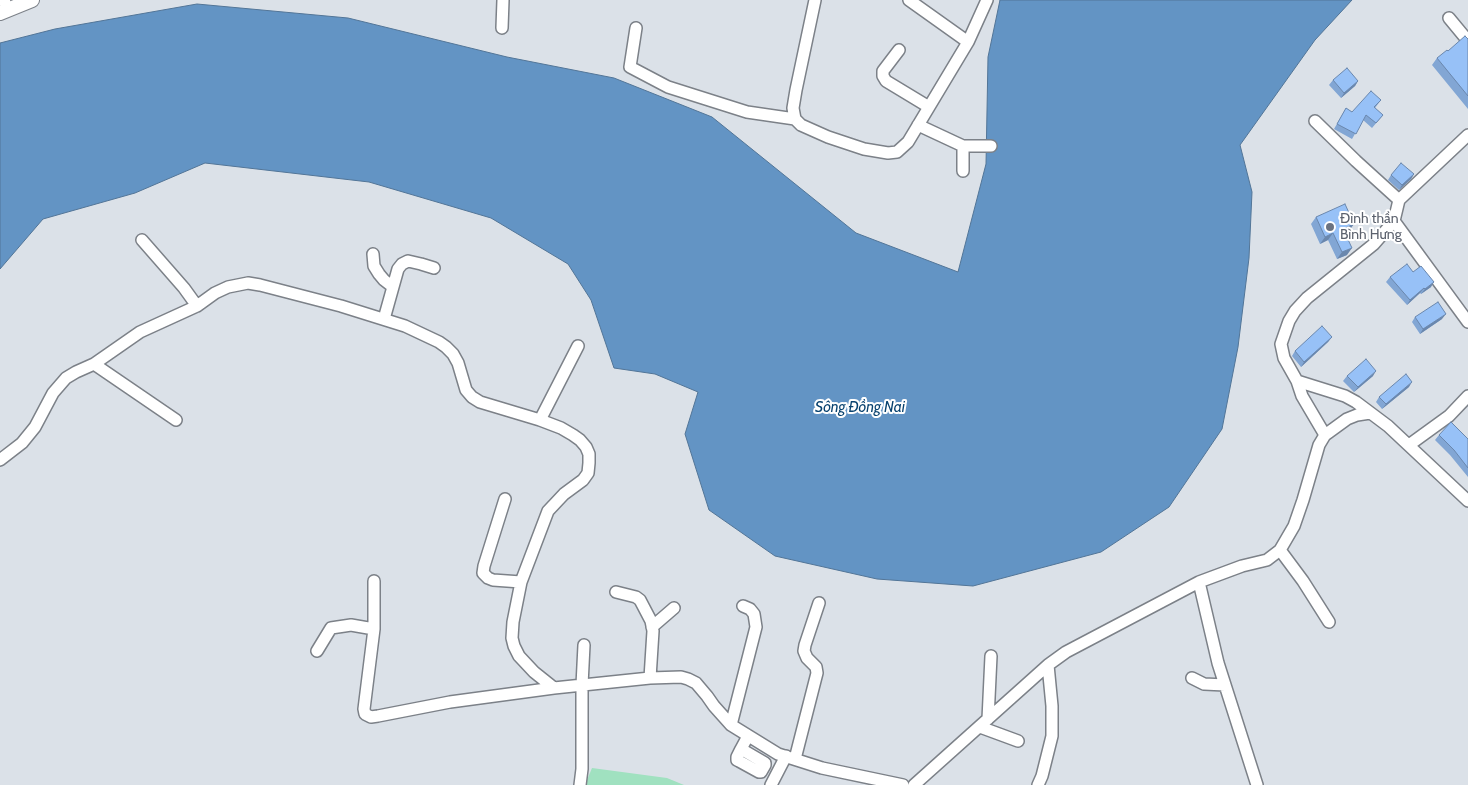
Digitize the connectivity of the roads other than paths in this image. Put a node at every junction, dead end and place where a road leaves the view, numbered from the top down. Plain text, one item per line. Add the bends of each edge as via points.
1 (32, 0) edge
2 (503, 0) edge
3 (814, 0) edge
4 (909, 0) edge
5 (987, 0) edge
6 (4, 8) edge
7 (1449, 18) dead end
8 (502, 28) dead end
9 (636, 28) dead end
10 (1468, 41) edge
11 (968, 42) junction
12 (899, 50) dead end
13 (929, 107) junction
14 (795, 119) junction
15 (1315, 122) dead end
16 (918, 126) junction
17 (1468, 135) edge
18 (963, 146) junction
19 (991, 146) dead end
20 (963, 171) dead end
21 (1399, 200) junction
22 (1394, 221) junction
23 (142, 240) dead end
24 (373, 254) dead end
25 (434, 268) dead end
26 (393, 287) junction
27 (197, 306) junction
28 (384, 318) junction
29 (1468, 322) edge
30 (578, 346) dead end
31 (94, 364) junction
32 (1297, 381) junction
33 (1468, 396) edge
34 (1370, 413) junction
35 (176, 420) dead end
36 (540, 420) junction
37 (1325, 434) junction
38 (1409, 445) junction
39 (0, 460) edge
40 (505, 499) dead end
41 (1468, 501) edge
42 (1280, 550) junction
43 (374, 581) dead end
44 (521, 582) junction
45 (1199, 582) junction
46 (616, 592) dead end
47 (819, 603) dead end
48 (743, 606) dead end
49 (674, 608) dead end
50 (1329, 622) dead end
51 (652, 627) junction
52 (374, 629) junction
53 (584, 645) dead end
54 (316, 651) dead end
55 (991, 656) dead end
56 (1048, 665) junction
57 (650, 678) junction
58 (1192, 678) dead end
59 (582, 685) junction
60 (1225, 685) junction
61 (554, 688) junction
62 (984, 723) junction
63 (731, 726) junction
64 (748, 736) junction
65 (1018, 741) dead end
66 (741, 749) dead end
67 (790, 758) junction
68 (580, 785) edge
69 (771, 785) edge
70 (903, 785) edge
71 (914, 785) edge
72 (1038, 785) edge
73 (1257, 785) edge

1 - 6 main road
2 - 8 street
3 - 14 street via 793,108
4 - 11 street
5 - 11 street
7 - 10 street
9 - 14 street via 630,67 668,87 748,112
11 - 13 street
12 - 13 street via 883,71 883,76
13 - 16 street
14 - 16 street via 828,137 888,153 902,148
15 - 21 street
16 - 18 street
17 - 21 street
18 - 19 street
18 - 20 street
21 - 22 street
22 - 29 street
22 - 32 street via 1374,244 1295,310 1282,344 1284,358
23 - 27 street
24 - 26 street via 374,266
25 - 26 street via 408,261 398,269
26 - 28 street
27 - 28 street via 222,290 248,283
27 - 31 street via 140,332
28 - 36 street via 446,346 458,362 466,390 472,397
30 - 36 street
31 - 35 street
31 - 39 street via 59,385 35,427 22,443
32 - 34 street via 1345,396
32 - 37 street via 1302,396
33 - 38 street via 1449,416
34 - 37 street via 1348,419
34 - 38 street
36 - 44 street via 573,435 586,447 588,473 548,511
37 - 42 street via 1294,526
38 - 41 street
40 - 44 street via 483,573 493,580
42 - 45 street via 1267,560
42 - 50 street
43 - 52 street
44 - 61 street via 512,622 514,646 534,672
45 - 56 street via 1066,652
45 - 60 street
46 - 51 street via 640,600
47 - 67 street via 804,651 817,673
48 - 63 street via 754,614 756,627
49 - 51 street
51 - 57 street
52 - 54 street via 351,625 331,628
52 - 61 street via 364,709 365,714 371,716
53 - 59 street
55 - 62 street
56 - 62 street
56 - 72 street via 1052,736
57 - 59 street
57 - 63 street via 681,678 696,683
58 - 60 street via 1204,684
59 - 61 street
59 - 68 street
60 - 73 street
62 - 65 street
62 - 71 street
63 - 64 street
64 - 66 street
64 - 67 street
67 - 69 street
67 - 70 street

